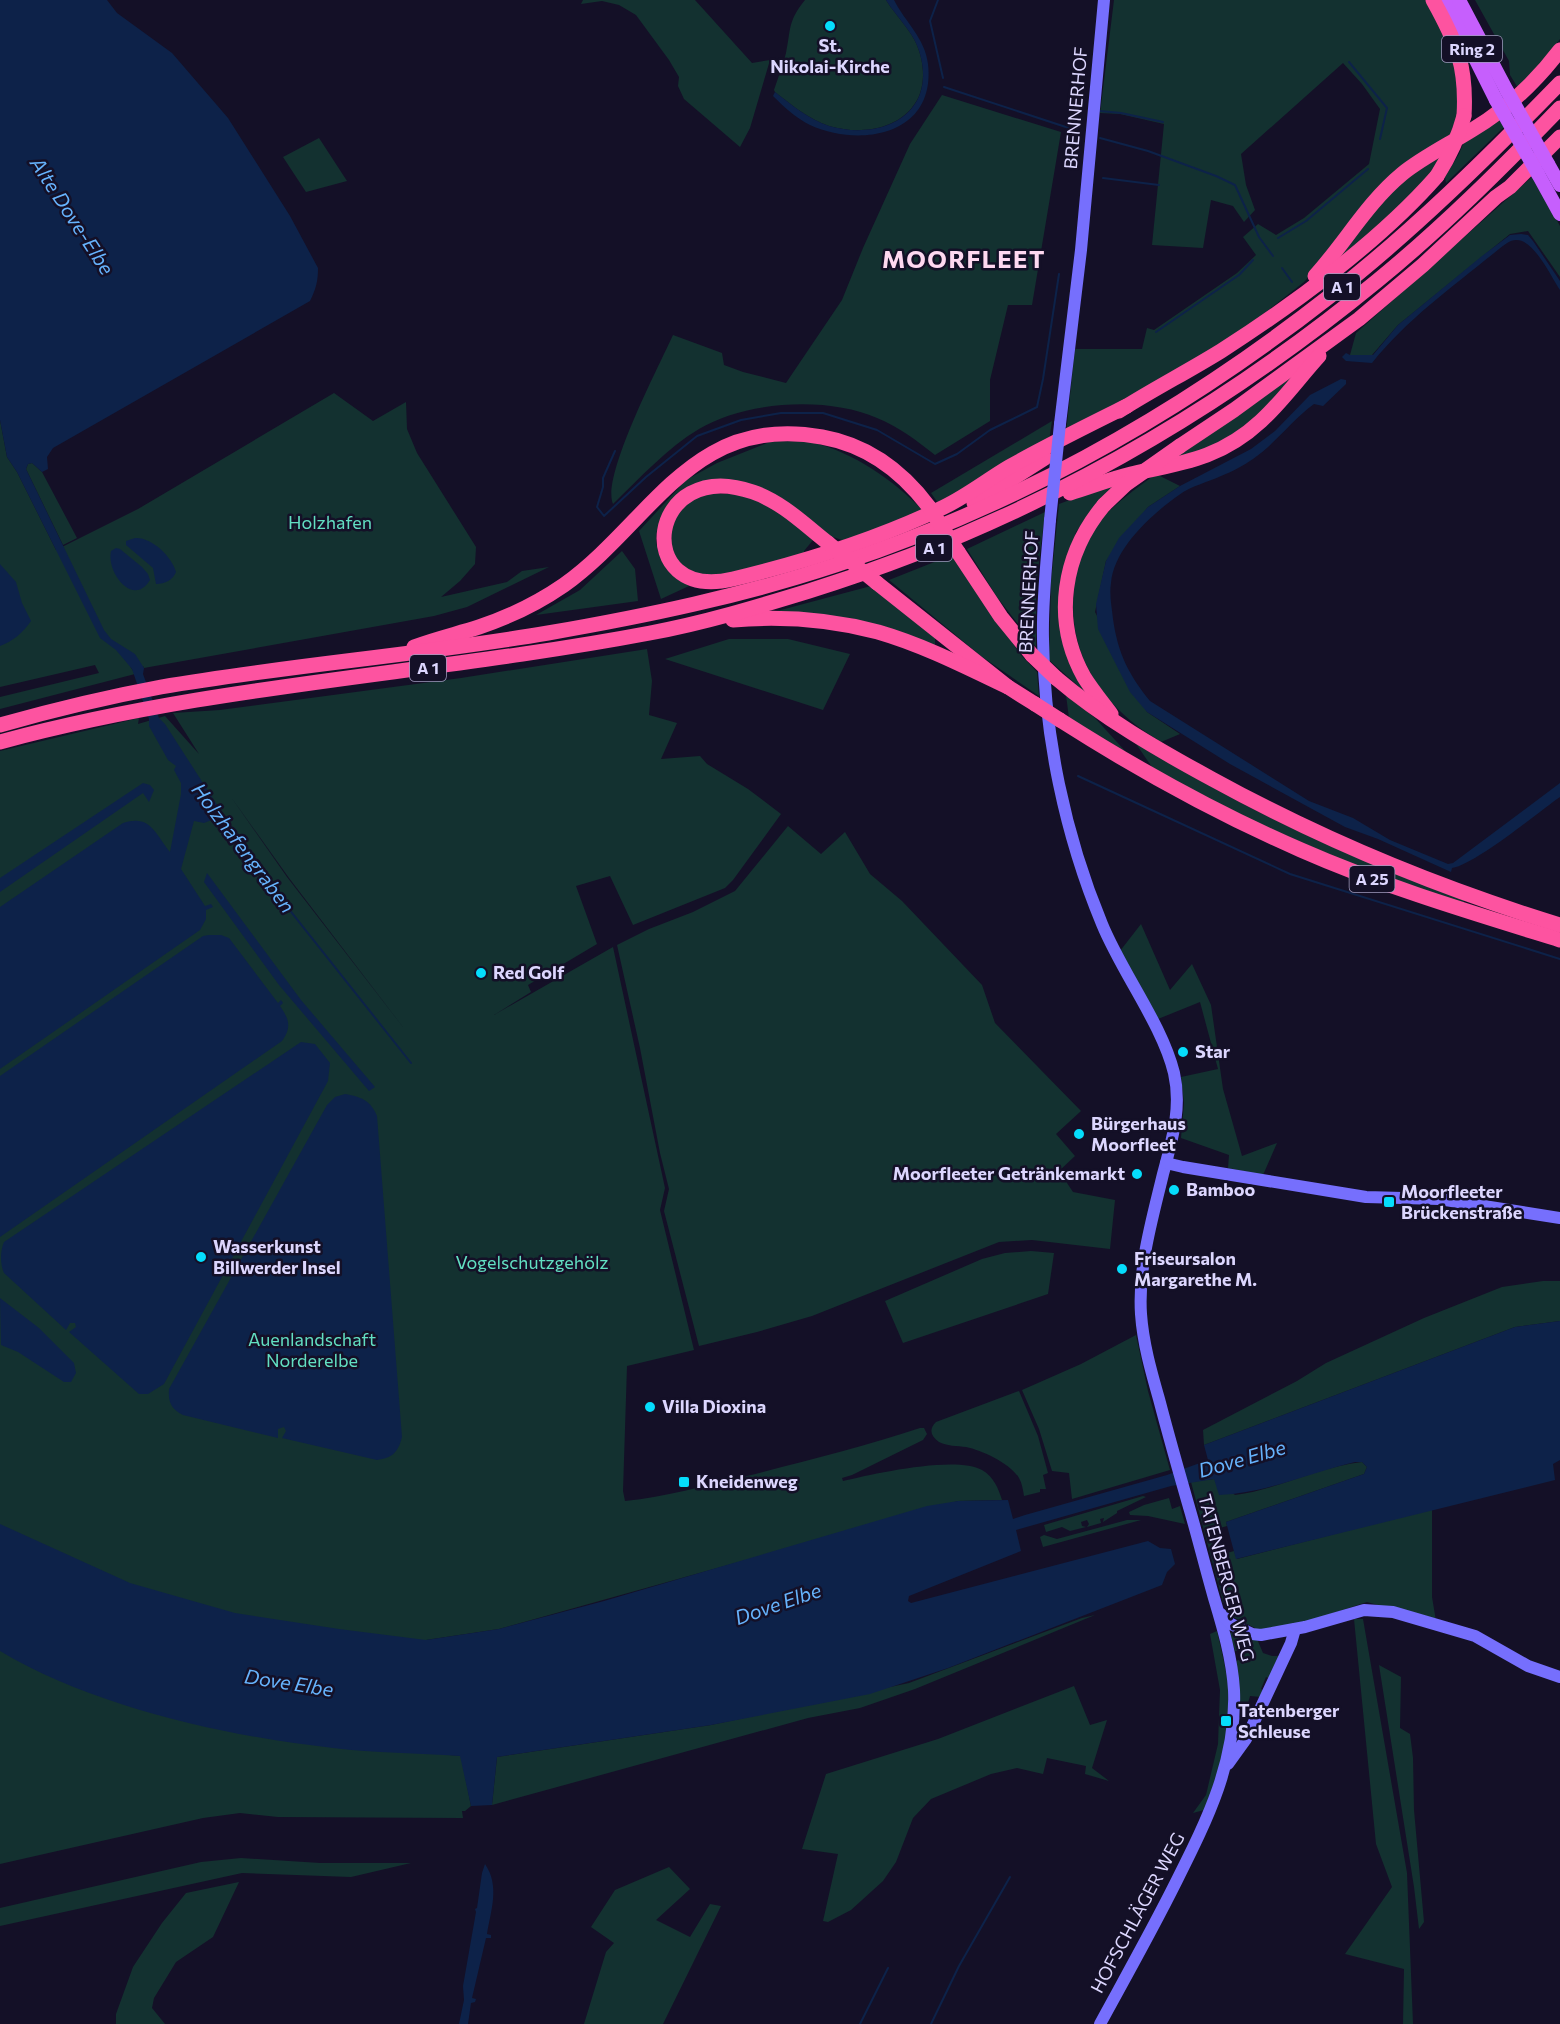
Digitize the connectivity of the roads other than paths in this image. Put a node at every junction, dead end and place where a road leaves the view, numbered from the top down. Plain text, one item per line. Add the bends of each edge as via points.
1 (1104, 0) edge
2 (1433, 0) edge
3 (1446, 0) edge
4 (1460, 0) edge
5 (1560, 50) edge
6 (1560, 84) edge
7 (1502, 95) junction
8 (1560, 108) edge
9 (1560, 122) edge
10 (1560, 137) edge
11 (1543, 169) junction
12 (1560, 185) edge
13 (1496, 197) junction
14 (1560, 214) edge
15 (1276, 313) junction
16 (1342, 332) junction
17 (1127, 406) junction
18 (1021, 509) junction
19 (931, 530) junction
20 (700, 622) junction
21 (388, 656) junction
22 (1008, 687) junction
23 (1118, 724) junction
24 (0, 725) edge
25 (0, 742) edge
26 (1560, 925) edge
27 (1560, 940) edge
28 (1166, 1163) junction
29 (1560, 1218) edge
30 (1218, 1611) junction
31 (1295, 1629) junction
32 (1560, 1677) edge
33 (1225, 1767) junction
34 (1207, 1819) joint
35 (1100, 2024) edge

1 - 28 street, BRENNERHOF, bridge via 1050,520 1043,660 1059,783 1076,850 1098,914 1166,1048 1176,1082 1177,1116
2 - 15 highway, bridge via 1453,39 1466,92 1464,116 1451,154 1437,177 1395,219
3 - 7 main road, Ring 2
4 - 7 main road, Ring 2
5 - 15 highway via 1536,80 1508,105 1418,162 1386,188 1320,270
6 - 19 highway, A 1 via 1387,249 1262,347 1173,407 1094,453
7 - 11 main road, Ring 2, bridge
8 - 18 highway, A 1 via 1379,279 1272,362 1172,428
9 - 13 highway
10 - 13 highway
11 - 12 main road, Ring 2
11 - 14 main road, Ring 2
13 - 16 highway via 1423,265
15 - 17 highway
16 - 18 highway via 1260,422 1223,447 1200,459 1106,481
16 - 23 highway, bridge via 1126,484 1088,526 1074,555 1066,588 1066,625 1084,676
17 - 19 highway
17 - 22 highway, bridge via 1026,457 946,507 856,542 754,574 714,581 690,578 666,553 666,521 683,499 705,489 729,487 766,497 792,514 828,543 877,583
18 - 20 highway, A 1 via 881,567
19 - 21 highway, A 1 via 836,565 654,613 546,634
20 - 22 highway via 770,619 828,623 877,632
20 - 25 highway, A 1 via 549,651 156,706
21 - 23 highway, bridge via 477,628 531,605 574,577 668,484 705,456 755,437 802,434 842,441 866,451 899,473 929,507 1001,617 1032,655 1088,705
21 - 24 highway, A 1 via 133,692
22 - 27 highway, A 25, bridge via 1167,783 1301,850 1403,891
23 - 26 highway, A 25 via 1312,831 1412,875
28 - 29 street via 1366,1197 1439,1199
28 - 30 street, TATENBERGER WEG via 1144,1258 1141,1312 1147,1353
30 - 31 street via 1231,1624 1252,1634 1272,1635
30 - 33 street, TATENBERGER WEG via 1234,1690 1231,1743
31 - 32 street via 1364,1610 1393,1612 1475,1636 1528,1666
31 - 33 street via 1246,1739
33 - 34 street, TATENBERGER WEG
34 - 35 street, HOFSCHLÄGER WEG

